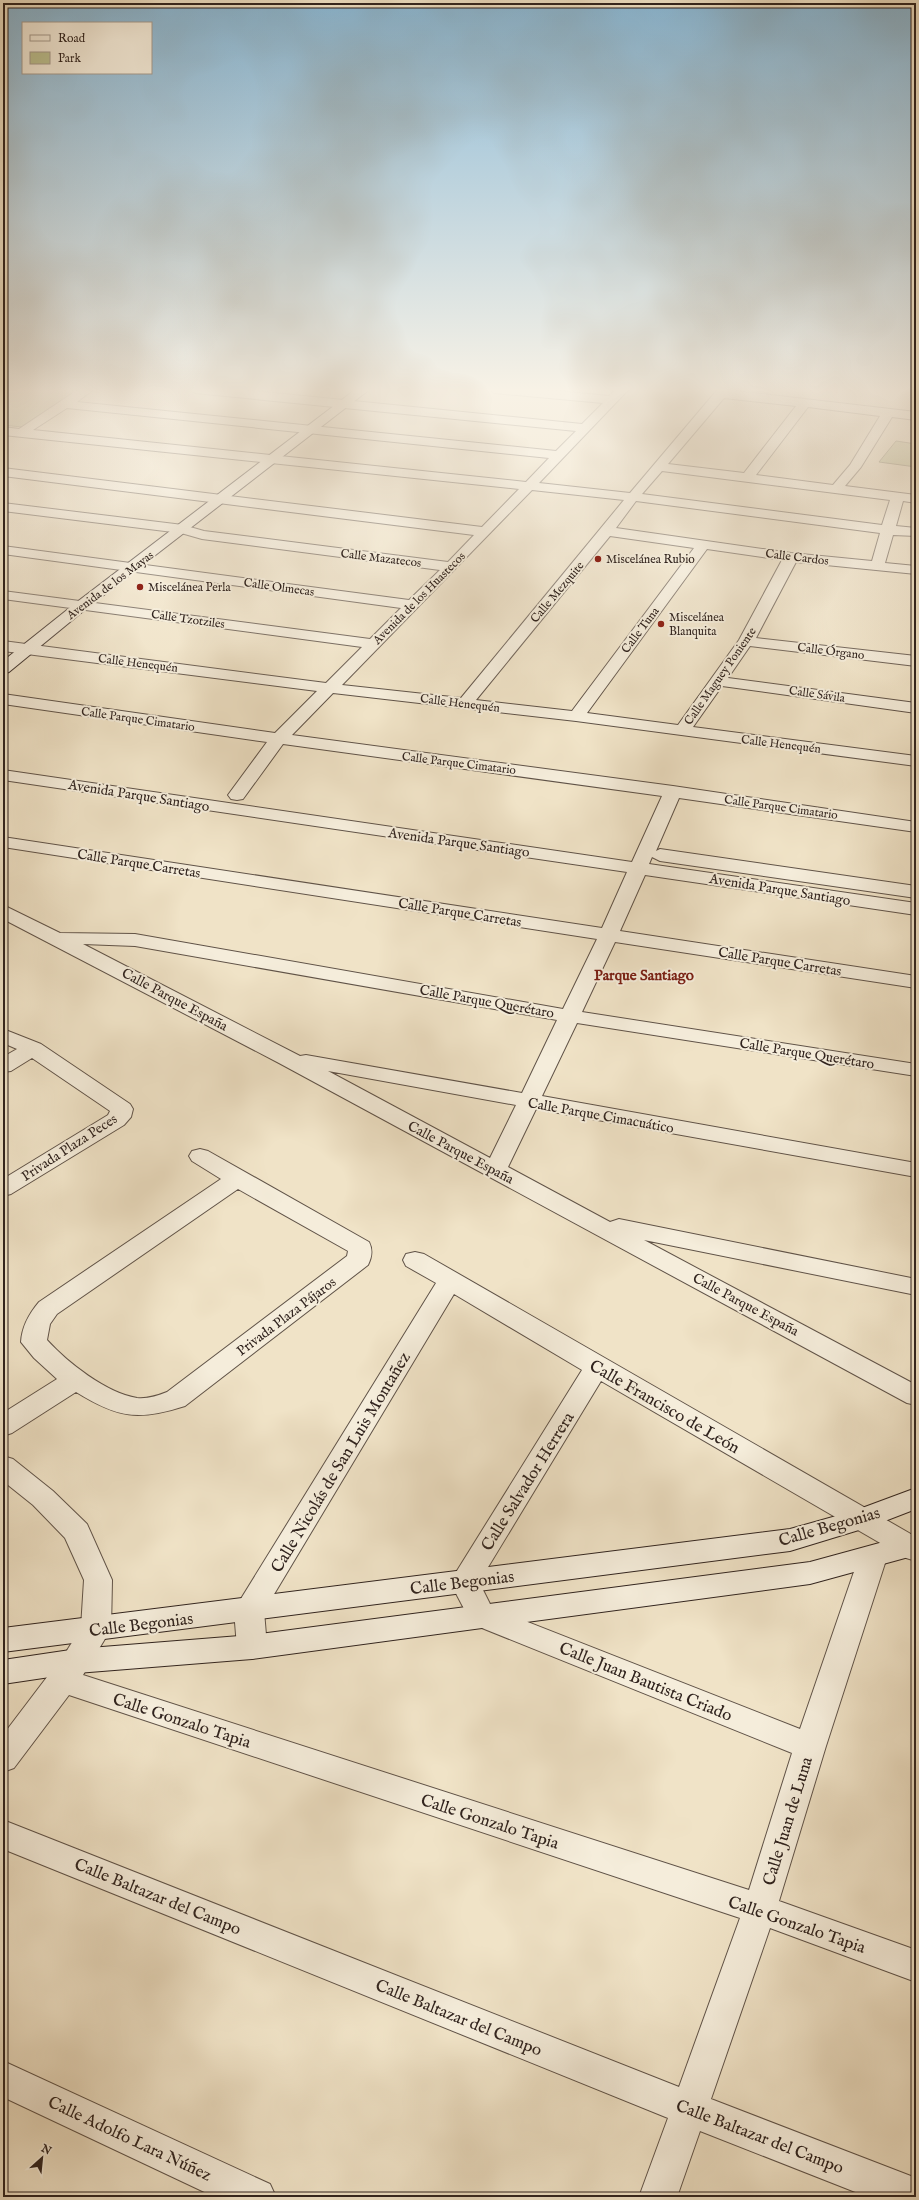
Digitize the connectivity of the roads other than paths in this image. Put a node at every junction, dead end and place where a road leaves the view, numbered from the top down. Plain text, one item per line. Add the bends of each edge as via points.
1 (163, 492) edge
2 (231, 492) edge
3 (525, 492) edge
4 (571, 492) edge
5 (638, 492) edge
6 (848, 492) edge
7 (633, 497) junction
8 (897, 498) junction
9 (222, 499) junction
10 (916, 499) edge
11 (3, 507) edge
12 (183, 529) junction
13 (887, 530) junction
14 (607, 531) junction
15 (485, 532) junction
16 (916, 532) edge
17 (704, 544) junction
18 (3, 550) edge
19 (791, 558) junction
20 (134, 566) junction
21 (451, 567) junction
22 (877, 567) junction
23 (916, 570) edge
24 (3, 595) edge
25 (82, 605) junction
26 (413, 605) junction
27 (746, 641) junction
28 (372, 644) junction
29 (3, 646) edge
30 (27, 649) junction
31 (916, 661) edge
32 (3, 669) edge
33 (718, 681) junction
34 (330, 688) junction
35 (3, 699) edge
36 (465, 703) junction
37 (916, 708) edge
38 (576, 716) junction
39 (682, 731) junction
40 (277, 740) junction
41 (3, 760) edge
42 (916, 761) edge
43 (3, 775) edge
44 (673, 791) junction
45 (237, 795) junction
46 (916, 827) edge
47 (3, 842) edge
48 (643, 860) junction
49 (916, 892) edge
50 (916, 909) edge
51 (3, 911) edge
52 (609, 934) junction
53 (59, 938) junction
54 (916, 982) edge
55 (570, 1016) junction
56 (3, 1035) edge
57 (33, 1049) junction
58 (287, 1058) junction
59 (3, 1066) edge
60 (916, 1070) edge
61 (530, 1102) junction
62 (200, 1156) dead end
63 (916, 1170) edge
64 (495, 1171) junction
65 (237, 1179) junction
66 (3, 1189) edge
67 (597, 1223) junction
68 (415, 1260) dead end
69 (449, 1282) junction
70 (916, 1287) edge
71 (597, 1367) junction
72 (76, 1380) junction
73 (916, 1396) edge
74 (3, 1426) edge
75 (3, 1466) edge
76 (916, 1498) edge
77 (862, 1519) junction
78 (914, 1547) edge
79 (874, 1557) junction
80 (464, 1582) junction
81 (249, 1610) junction
82 (482, 1616) junction
83 (96, 1629) junction
84 (3, 1640) edge
85 (252, 1647) junction
86 (70, 1671) junction
87 (3, 1672) edge
88 (810, 1746) junction
89 (3, 1759) edge
90 (3, 1834) edge
91 (760, 1909) junction
92 (916, 1966) edge
93 (3, 2080) edge
94 (689, 2109) junction
95 (257, 2197) edge
96 (658, 2197) edge
97 (916, 2197) edge

1 - 9 street
2 - 9 street, Avenida de los Mayas
3 - 15 street, Avenida de los Huastecos
4 - 7 street
5 - 7 street, Calle Mezquite
6 - 8 street
7 - 13 street
7 - 14 street, Calle Mezquite
8 - 10 street
8 - 13 street
9 - 12 street, Avenida de los Mayas
9 - 15 street
11 - 12 street, Calle Mazatecos
12 - 20 street, Avenida de los Mayas
12 - 21 street, Calle Mazatecos via 202,535
13 - 16 street
13 - 22 street
14 - 17 street, Calle Cardos
14 - 36 street, Calle Mezquite
15 - 21 street, Avenida de los Huastecos
17 - 19 street, Calle Cardos
17 - 38 street, Calle Tuna
18 - 20 street, Calle Olmecas
19 - 22 street, Calle Cardos
19 - 27 street, Calle Maguey Poniente
20 - 25 street, Avenida de los Mayas
20 - 26 street, Calle Olmecas
21 - 26 street, Avenida de los Huastecos
22 - 23 street, Calle Cardos
24 - 25 street, Calle Tzotziles
25 - 28 street, Calle Tzotziles
25 - 30 street, Avenida de los Mayas
26 - 28 street, Avenida de los Huastecos
27 - 31 street, Calle Órgano
27 - 33 street, Calle Maguey Poniente
28 - 34 street, Avenida de los Huastecos
29 - 30 street, Calle Henequén
30 - 32 street, Avenida de los Mayas
30 - 34 street, Calle Henequén
33 - 37 street, Calle Sávila
33 - 39 street, Calle Maguey Poniente
34 - 36 street, Calle Henequén
34 - 40 street, Avenida de los Huastecos
35 - 40 street, Calle Parque Cimatario
36 - 38 street, Calle Henequén
38 - 39 street, Calle Henequén
39 - 42 street, Calle Henequén
40 - 44 street, Calle Parque Cimatario
40 - 45 street, Avenida de los Huastecos
41 - 45 street, Avenida Parque Santiago
43 - 48 street, Avenida Parque Santiago
44 - 46 street, Calle Parque Cimatario
44 - 48 street
45 - 48 street, Avenida Parque Santiago
47 - 52 street, Calle Parque Carretas
48 - 49 street, Avenida Parque Santiago
48 - 50 street, Avenida Parque Santiago
48 - 52 street
51 - 53 street, Calle Parque España
52 - 54 street, Calle Parque Carretas
52 - 55 street
53 - 55 street, Calle Parque Querétaro via 135,940
53 - 58 street, Calle Parque España
55 - 60 street, Calle Parque Querétaro
55 - 61 street
56 - 57 street, Privada Plaza Peces
57 - 59 street
57 - 66 street, Privada Plaza Peces via 119,1107 121,1113 116,1120
58 - 61 street, Calle Parque Cimacuático
58 - 64 street, Calle Parque España
61 - 63 street, Calle Parque Cimacuático
61 - 64 street
62 - 65 street, Privada Plaza Pájaros
64 - 67 street, Calle Parque España
65 - 72 street, Privada Plaza Pájaros via 48,1308 40,1317 34,1328 34,1342 42,1352
65 - 72 street, Privada Plaza Pájaros via 360,1248 359,1259 176,1399 138,1407 99,1393
67 - 70 street
67 - 73 street, Calle Parque España
68 - 69 street, Calle Francisco de León
69 - 71 street, Calle Francisco de León
69 - 81 street, Calle Nicolás de San Luis Montañez
71 - 77 street, Calle Francisco de León
71 - 80 street, Calle Salvador Herrera
72 - 74 street
75 - 83 street via 43,1498 77,1532 98,1580
76 - 77 street, Calle Begonias
77 - 78 street, Calle Francisco de León
77 - 80 street, Calle Begonias via 790,1540
78 - 79 street, Calle Begonias
79 - 82 street, Calle Begonias via 810,1573
79 - 88 street, Calle Juan de Luna
80 - 81 street, Calle Begonias
80 - 82 street
81 - 83 street, Calle Begonias
81 - 85 street
82 - 85 street, Calle Begonias
82 - 88 street, Calle Juan Bautista Criado
83 - 84 street, Calle Begonias
83 - 86 street
85 - 86 street, Calle Begonias
86 - 87 street, Calle Begonias
86 - 89 street
86 - 91 street, Calle Gonzalo Tapia
88 - 91 street, Calle Juan de Luna
90 - 94 street, Calle Baltazar del Campo
91 - 92 street, Calle Gonzalo Tapia
91 - 94 street, Calle Juan de Luna
93 - 95 street, Calle Adolfo Lara Núñez
94 - 96 street, Calle Juan de Luna
94 - 97 street, Calle Baltazar del Campo

